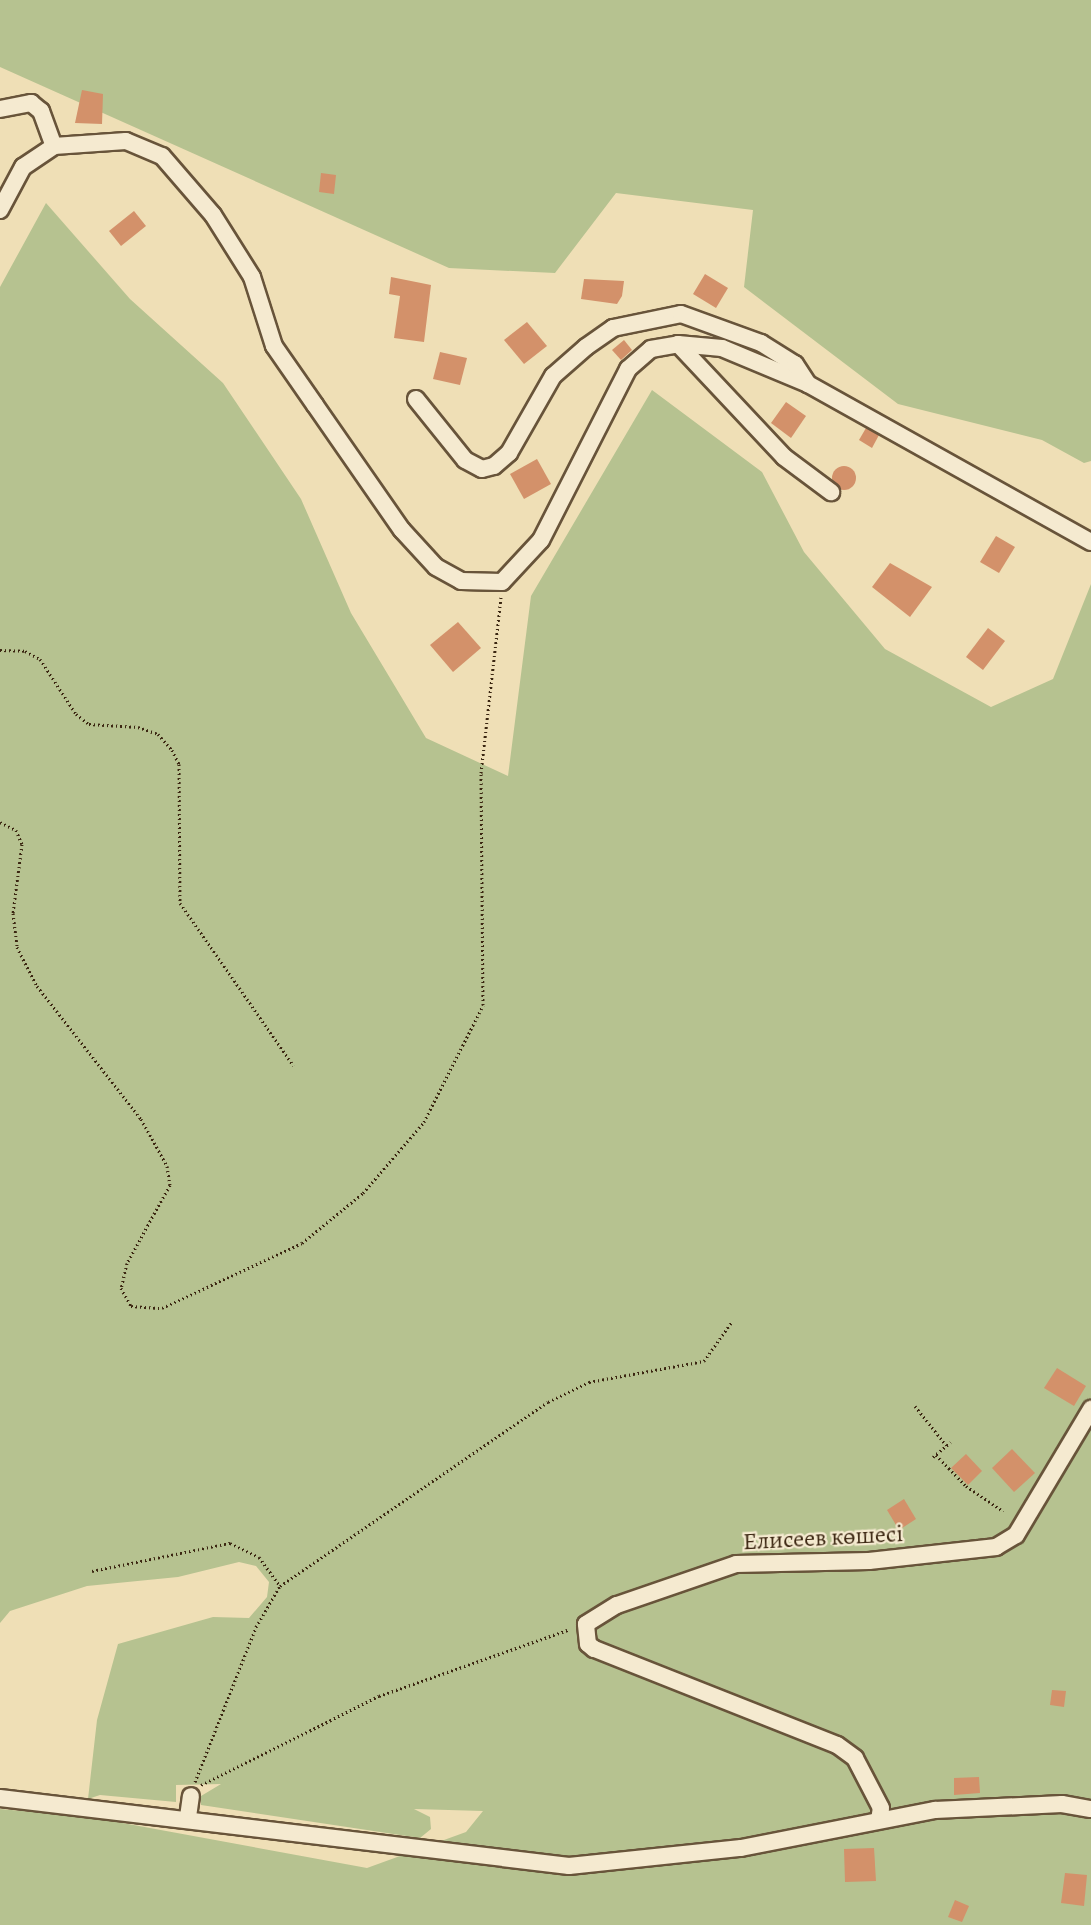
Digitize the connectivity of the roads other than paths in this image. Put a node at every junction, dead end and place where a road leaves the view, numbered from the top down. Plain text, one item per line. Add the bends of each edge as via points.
1 (0, 109) edge
2 (54, 146) junction
3 (0, 210) edge
4 (678, 344) junction
5 (808, 384) junction
6 (416, 399) dead end
7 (831, 492) dead end
8 (1091, 542) edge
9 (1091, 1409) edge
10 (191, 1796) road end
11 (0, 1798) edge
12 (1091, 1809) edge
13 (188, 1817) junction
14 (879, 1820) junction

1 - 2 street via 31,103 41,111
2 - 3 street via 23,166
2 - 4 street via 126,141 162,156 183,177 252,277 274,346 402,530 435,567 461,581 502,582 541,540 628,369 651,349
4 - 5 street via 722,348
4 - 7 street via 784,457
5 - 6 street via 795,364 761,343 681,314 613,328 586,347 553,376 509,453 494,466 482,469 465,460
5 - 8 street via 940,453 1040,517
9 - 14 street, Елисеев көшесі via 1016,1535 996,1547 869,1561 736,1564 617,1605 586,1624 588,1644 594,1649 837,1745 855,1758 881,1808
10 - 13 street
11 - 13 street
12 - 14 street via 1062,1804 988,1805
13 - 14 street via 569,1866 741,1848 856,1829

